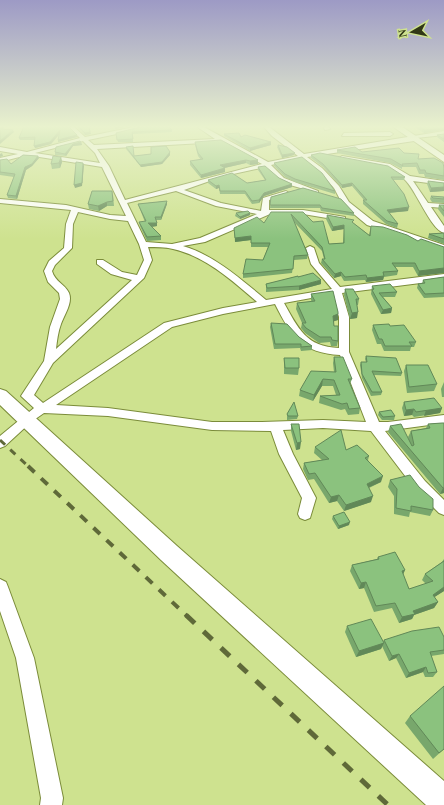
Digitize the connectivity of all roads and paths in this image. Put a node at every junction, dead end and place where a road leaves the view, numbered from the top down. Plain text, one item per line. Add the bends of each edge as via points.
1 (90, 164) edge
2 (273, 164) edge
3 (312, 164) edge
4 (376, 164) edge
5 (268, 165) junction
6 (106, 166) joint
7 (408, 178) junction
8 (444, 183) edge
9 (301, 188) junction
10 (177, 189) junction
11 (322, 194) edge
12 (334, 197) edge
13 (344, 200) junction
14 (0, 201) edge
15 (124, 202) junction
16 (425, 205) junction
17 (444, 206) edge
18 (76, 209) junction
19 (264, 213) junction
20 (131, 219) junction
21 (370, 223) junction
22 (444, 231) edge
23 (144, 244) junction
24 (173, 246) junction
25 (310, 248) dead end
26 (444, 248) edge
27 (100, 262) dead end
28 (444, 277) edge
29 (140, 278) junction
30 (337, 290) junction
31 (278, 301) junction
32 (264, 303) junction
33 (344, 352) junction
34 (49, 361) junction
35 (0, 395) edge
36 (35, 414) junction
37 (444, 419) edge
38 (275, 426) junction
39 (375, 427) junction
40 (0, 443) edge
41 (444, 509) edge
42 (305, 514) dead end
43 (0, 587) edge
44 (444, 801) edge
45 (49, 803) edge

1 - 6 street
2 - 5 street
3 - 13 street via 337,187
4 - 7 street via 390,166
5 - 9 street via 282,179
5 - 10 street via 222,175
6 - 15 street
7 - 8 street
7 - 16 street
9 - 11 street
9 - 19 street via 266,198
10 - 15 street
10 - 19 street via 200,199 236,209
12 - 13 street
13 - 21 street
14 - 18 street
15 - 20 street
16 - 17 street
16 - 22 street
18 - 20 street
18 - 34 street via 70,220 66,252 54,260 48,271 53,283 65,294 55,327
19 - 21 street via 287,211
19 - 24 street via 202,240
20 - 23 street
21 - 26 street
23 - 24 street
23 - 29 street via 148,260
24 - 32 street via 236,280
25 - 30 street via 314,264
27 - 29 street via 118,274
28 - 30 street
29 - 34 street
30 - 31 street
30 - 33 street via 344,322
31 - 32 street
31 - 33 street via 292,327 306,343 320,350
32 - 36 street via 168,325
33 - 39 street via 348,367
34 - 36 street via 27,396
35 - 36 street
36 - 38 street via 108,412 212,426
36 - 40 street
36 - 44 street via 169,553
37 - 39 street
38 - 39 street via 323,424
38 - 42 street via 286,454 309,498
39 - 41 street via 420,486
43 - 45 street via 25,658

